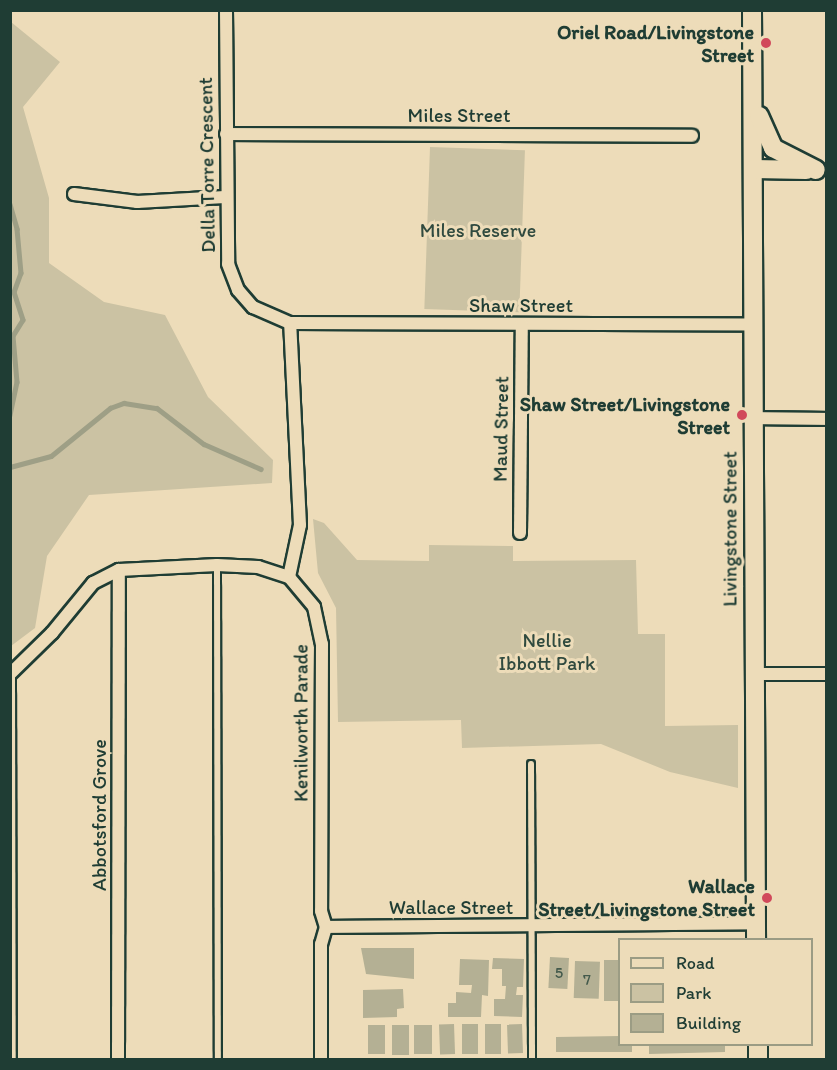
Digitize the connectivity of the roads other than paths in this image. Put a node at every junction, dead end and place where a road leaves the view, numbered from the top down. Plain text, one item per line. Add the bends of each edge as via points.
1 (226, 10) edge
2 (752, 10) edge
3 (753, 85) junction
4 (226, 134) junction
5 (692, 136) dead end
6 (754, 170) junction
7 (821, 170) edge
8 (74, 194) dead end
9 (225, 197) junction
10 (290, 323) junction
11 (522, 324) junction
12 (752, 324) junction
13 (752, 418) junction
14 (826, 419) edge
15 (520, 533) dead end
16 (217, 565) junction
17 (119, 570) junction
18 (289, 577) junction
19 (11, 673) edge
20 (754, 674) junction
21 (826, 674) edge
22 (531, 764) dead end
23 (531, 926) junction
24 (326, 927) junction
25 (756, 931) edge
26 (13, 1059) edge
27 (118, 1059) edge
28 (218, 1059) edge
29 (321, 1059) edge
30 (532, 1059) edge

1 - 4 street, Della Torre Crescent
2 - 3 main road, Livingstone Street
3 - 6 main road, Livingstone Street
3 - 7 main road via 769,142 782,155
4 - 5 street, Miles Street
4 - 9 street, Della Torre Crescent
6 - 7 main road
6 - 12 main road, Livingstone Street
8 - 9 street via 137,202
9 - 10 street, Della Torre Crescent via 228,264 238,290 253,307
10 - 11 street, Shaw Street
10 - 18 street via 300,525
11 - 12 street, Shaw Street
11 - 15 street, Maud Street
12 - 13 main road, Livingstone Street
13 - 14 street
13 - 20 main road, Livingstone Street
16 - 17 street
16 - 18 street via 258,567
16 - 28 lane
17 - 19 street via 93,583 52,633
17 - 27 street, Abbotsford Grove
18 - 24 street, Kenilworth Parade via 314,607 322,644 321,911
19 - 26 lane
20 - 21 street
20 - 25 main road, Livingstone Street
22 - 23 lane
23 - 24 street, Wallace Street
23 - 25 street, Wallace Street
23 - 30 lane
24 - 29 street, Kenilworth Parade via 321,944

